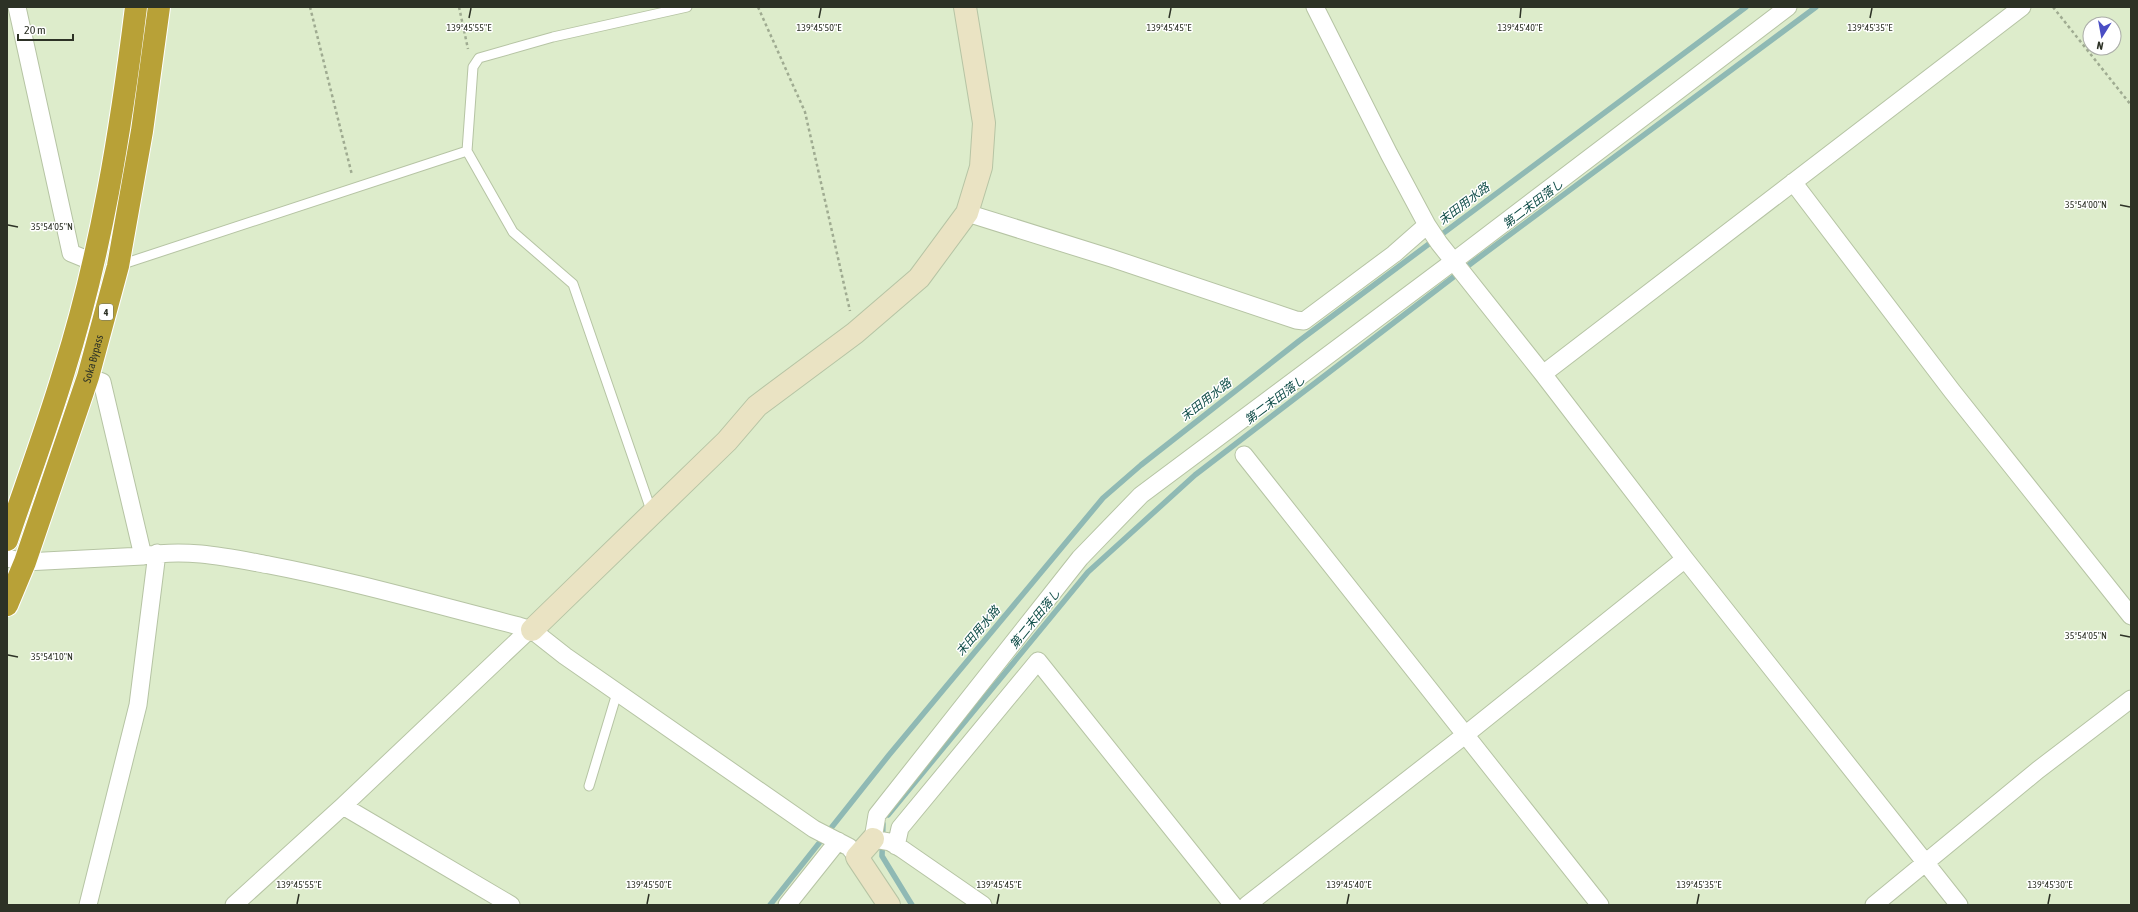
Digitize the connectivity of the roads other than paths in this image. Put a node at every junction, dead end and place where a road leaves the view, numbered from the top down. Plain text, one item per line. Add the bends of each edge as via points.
1 (17, 7) edge
2 (136, 7) edge
3 (159, 7) edge
4 (687, 7) edge
5 (965, 7) edge
6 (1315, 7) edge
7 (1788, 7) edge
8 (2022, 7) edge
9 (467, 151) junction
10 (1793, 182) junction
11 (967, 213) junction
12 (1427, 225) junction
13 (1454, 261) junction
14 (93, 262) junction
15 (118, 266) junction
16 (1543, 374) junction
17 (88, 377) junction
18 (1244, 455) dead end
19 (652, 515) junction
20 (7, 540) edge
21 (150, 554) junction
22 (1685, 559) junction
23 (16, 560) edge
24 (7, 605) edge
25 (2131, 616) edge
26 (530, 630) junction
27 (617, 693) junction
28 (2131, 699) edge
29 (1465, 735) junction
30 (588, 786) dead end
31 (343, 806) junction
32 (873, 839) junction
33 (838, 841) junction
34 (896, 846) junction
35 (857, 857) junction
36 (1927, 863) junction
37 (88, 905) edge
38 (234, 905) edge
39 (511, 905) edge
40 (787, 905) edge
41 (889, 905) edge
42 (983, 905) edge
43 (1233, 905) edge
44 (1247, 905) edge
45 (1600, 905) edge
46 (1874, 905) edge
47 (1959, 905) edge

1 - 14 street via 71,253
2 - 14 highway, Soka Bypass via 119,129
3 - 15 highway, Soka Bypass / 4 via 142,131
4 - 9 lane via 531,43 479,58 473,67
5 - 11 street via 984,123 981,167
6 - 12 street
7 - 13 street
8 - 10 street
9 - 15 lane
9 - 19 lane via 513,232 573,284
10 - 16 street
10 - 25 street via 1952,391
11 - 12 street via 1304,321 1394,254
11 - 19 street via 919,278 854,333 757,406 726,442
12 - 13 street
13 - 16 street
13 - 32 street via 1141,495 1080,558 877,815
14 - 20 highway, Soka Bypass via 65,371
15 - 17 highway, Soka Bypass / 4
16 - 22 street
17 - 21 street via 102,382
17 - 23 highway, Soka Bypass / 4
18 - 29 street
19 - 26 street
21 - 23 street
21 - 26 street via 203,553 311,573
21 - 37 street via 138,705
22 - 29 street
22 - 36 street
23 - 24 highway, Soka Bypass / 4
26 - 27 street
26 - 31 street
27 - 30 lane
27 - 33 street via 814,829
28 - 36 street via 2038,770
29 - 44 street
29 - 45 street
31 - 38 street
31 - 39 street
32 - 34 street via 890,842
32 - 35 street
33 - 35 street via 849,847
33 - 40 street
34 - 42 street
34 - 43 street via 900,828 1038,661
35 - 41 street
36 - 46 street
36 - 47 street

